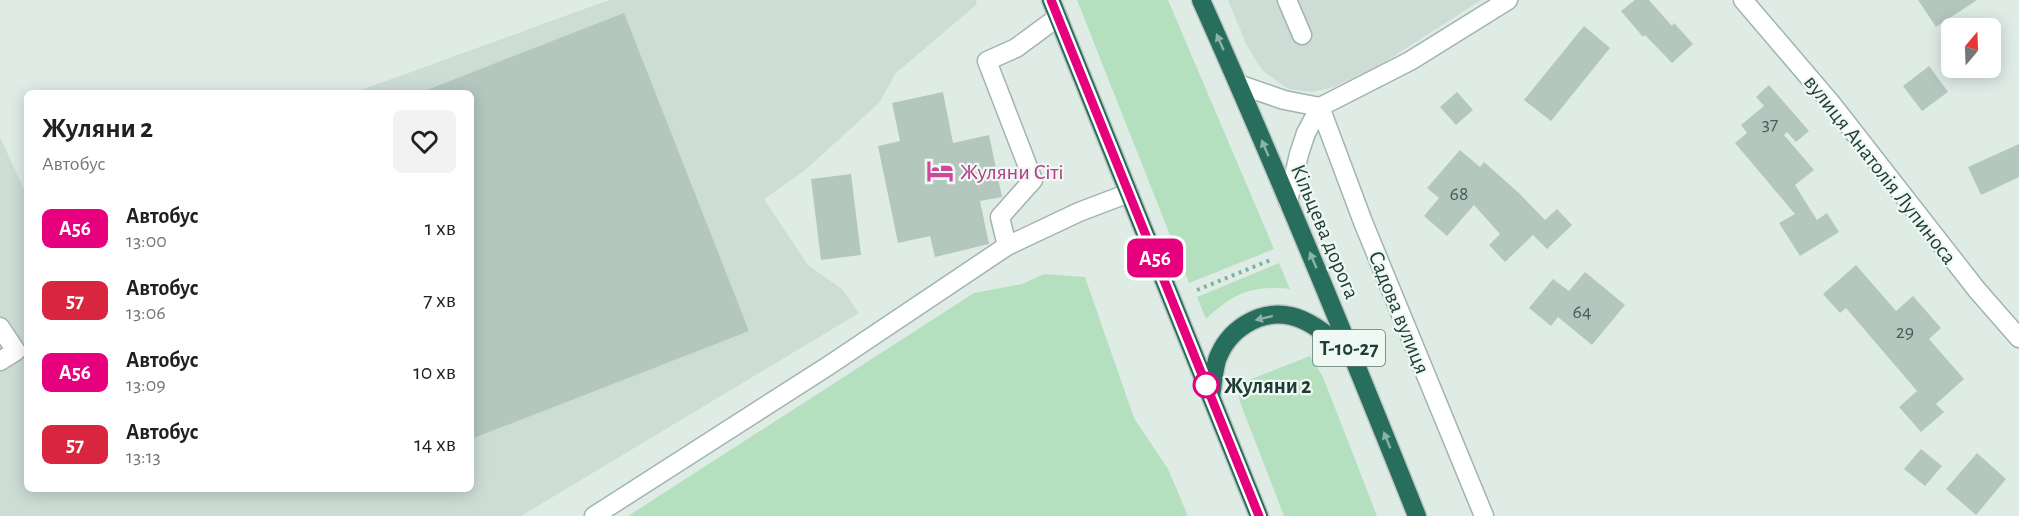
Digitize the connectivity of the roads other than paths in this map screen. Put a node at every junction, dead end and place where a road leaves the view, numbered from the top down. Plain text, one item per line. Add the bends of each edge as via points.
1 (1051, 0) edge
2 (1201, 0) edge
3 (1287, 0) edge
4 (1508, 0) edge
5 (1743, 0) edge
6 (1058, 17) junction
7 (1302, 35) dead end
8 (1238, 84) junction
9 (1320, 107) junction
10 (1129, 193) junction
11 (1288, 202) junction
12 (1007, 246) junction
13 (0, 327) edge
14 (2019, 338) edge
15 (1352, 354) junction
16 (0, 362) edge
17 (1210, 396) junction
18 (594, 516) edge
19 (1259, 516) edge
20 (1417, 516) edge
21 (1484, 516) edge

1 - 6 highway
8 -> 2 highway, Кільцева дорога / Т-10-27
3 - 7 street
4 - 9 street via 1410,61
5 - 14 street, вулиця Анатолія Лупиноса via 1831,103
6 - 10 highway
6 - 12 street via 1016,48 987,62 1033,180 1000,217
8 - 9 street
11 -> 8 highway, Кільцева дорога / Т-10-27
9 - 11 street via 1303,144
9 - 21 street, Садова вулиця
10 - 12 street
10 - 17 highway
15 -> 11 highway, Кільцева дорога / Т-10-27
12 - 18 street
13 - 16 street via 16,351
15 -> 17 highway via 1293,316 1264,316 1248,322 1224,345
20 -> 15 highway, Кільцева дорога / Т-10-27
17 - 19 highway

